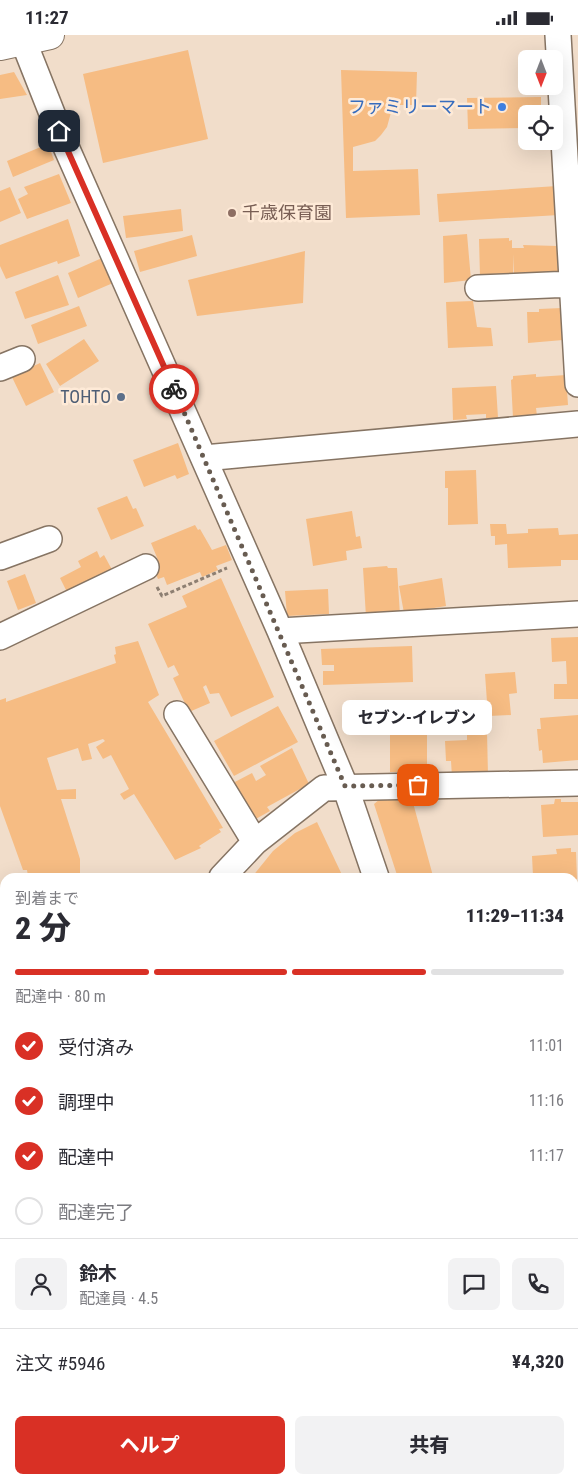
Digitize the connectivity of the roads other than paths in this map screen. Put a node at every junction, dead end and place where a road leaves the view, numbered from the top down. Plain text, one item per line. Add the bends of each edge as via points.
1 (50, 35) edge
2 (558, 35) edge
3 (15, 40) edge
4 (478, 288) dead end
5 (575, 297) edge
6 (578, 384) edge
7 (578, 424) edge
8 (204, 459) junction
9 (49, 539) dead end
10 (0, 557) edge
11 (146, 567) road end
12 (578, 614) edge
13 (280, 631) junction
14 (0, 637) edge
15 (176, 714) dead end
16 (578, 783) edge
17 (345, 786) junction
18 (255, 842) junction
19 (226, 873) edge
20 (375, 873) edge

1 - 3 main road
2 - 5 street
3 - 8 street via 59,131
4 - 5 street
5 - 6 street
7 - 8 street
8 - 13 street
9 - 10 street
11 - 14 street
12 - 13 street
13 - 17 street
15 - 18 street
16 - 17 street
17 - 18 street via 324,788
17 - 20 street
18 - 19 street

